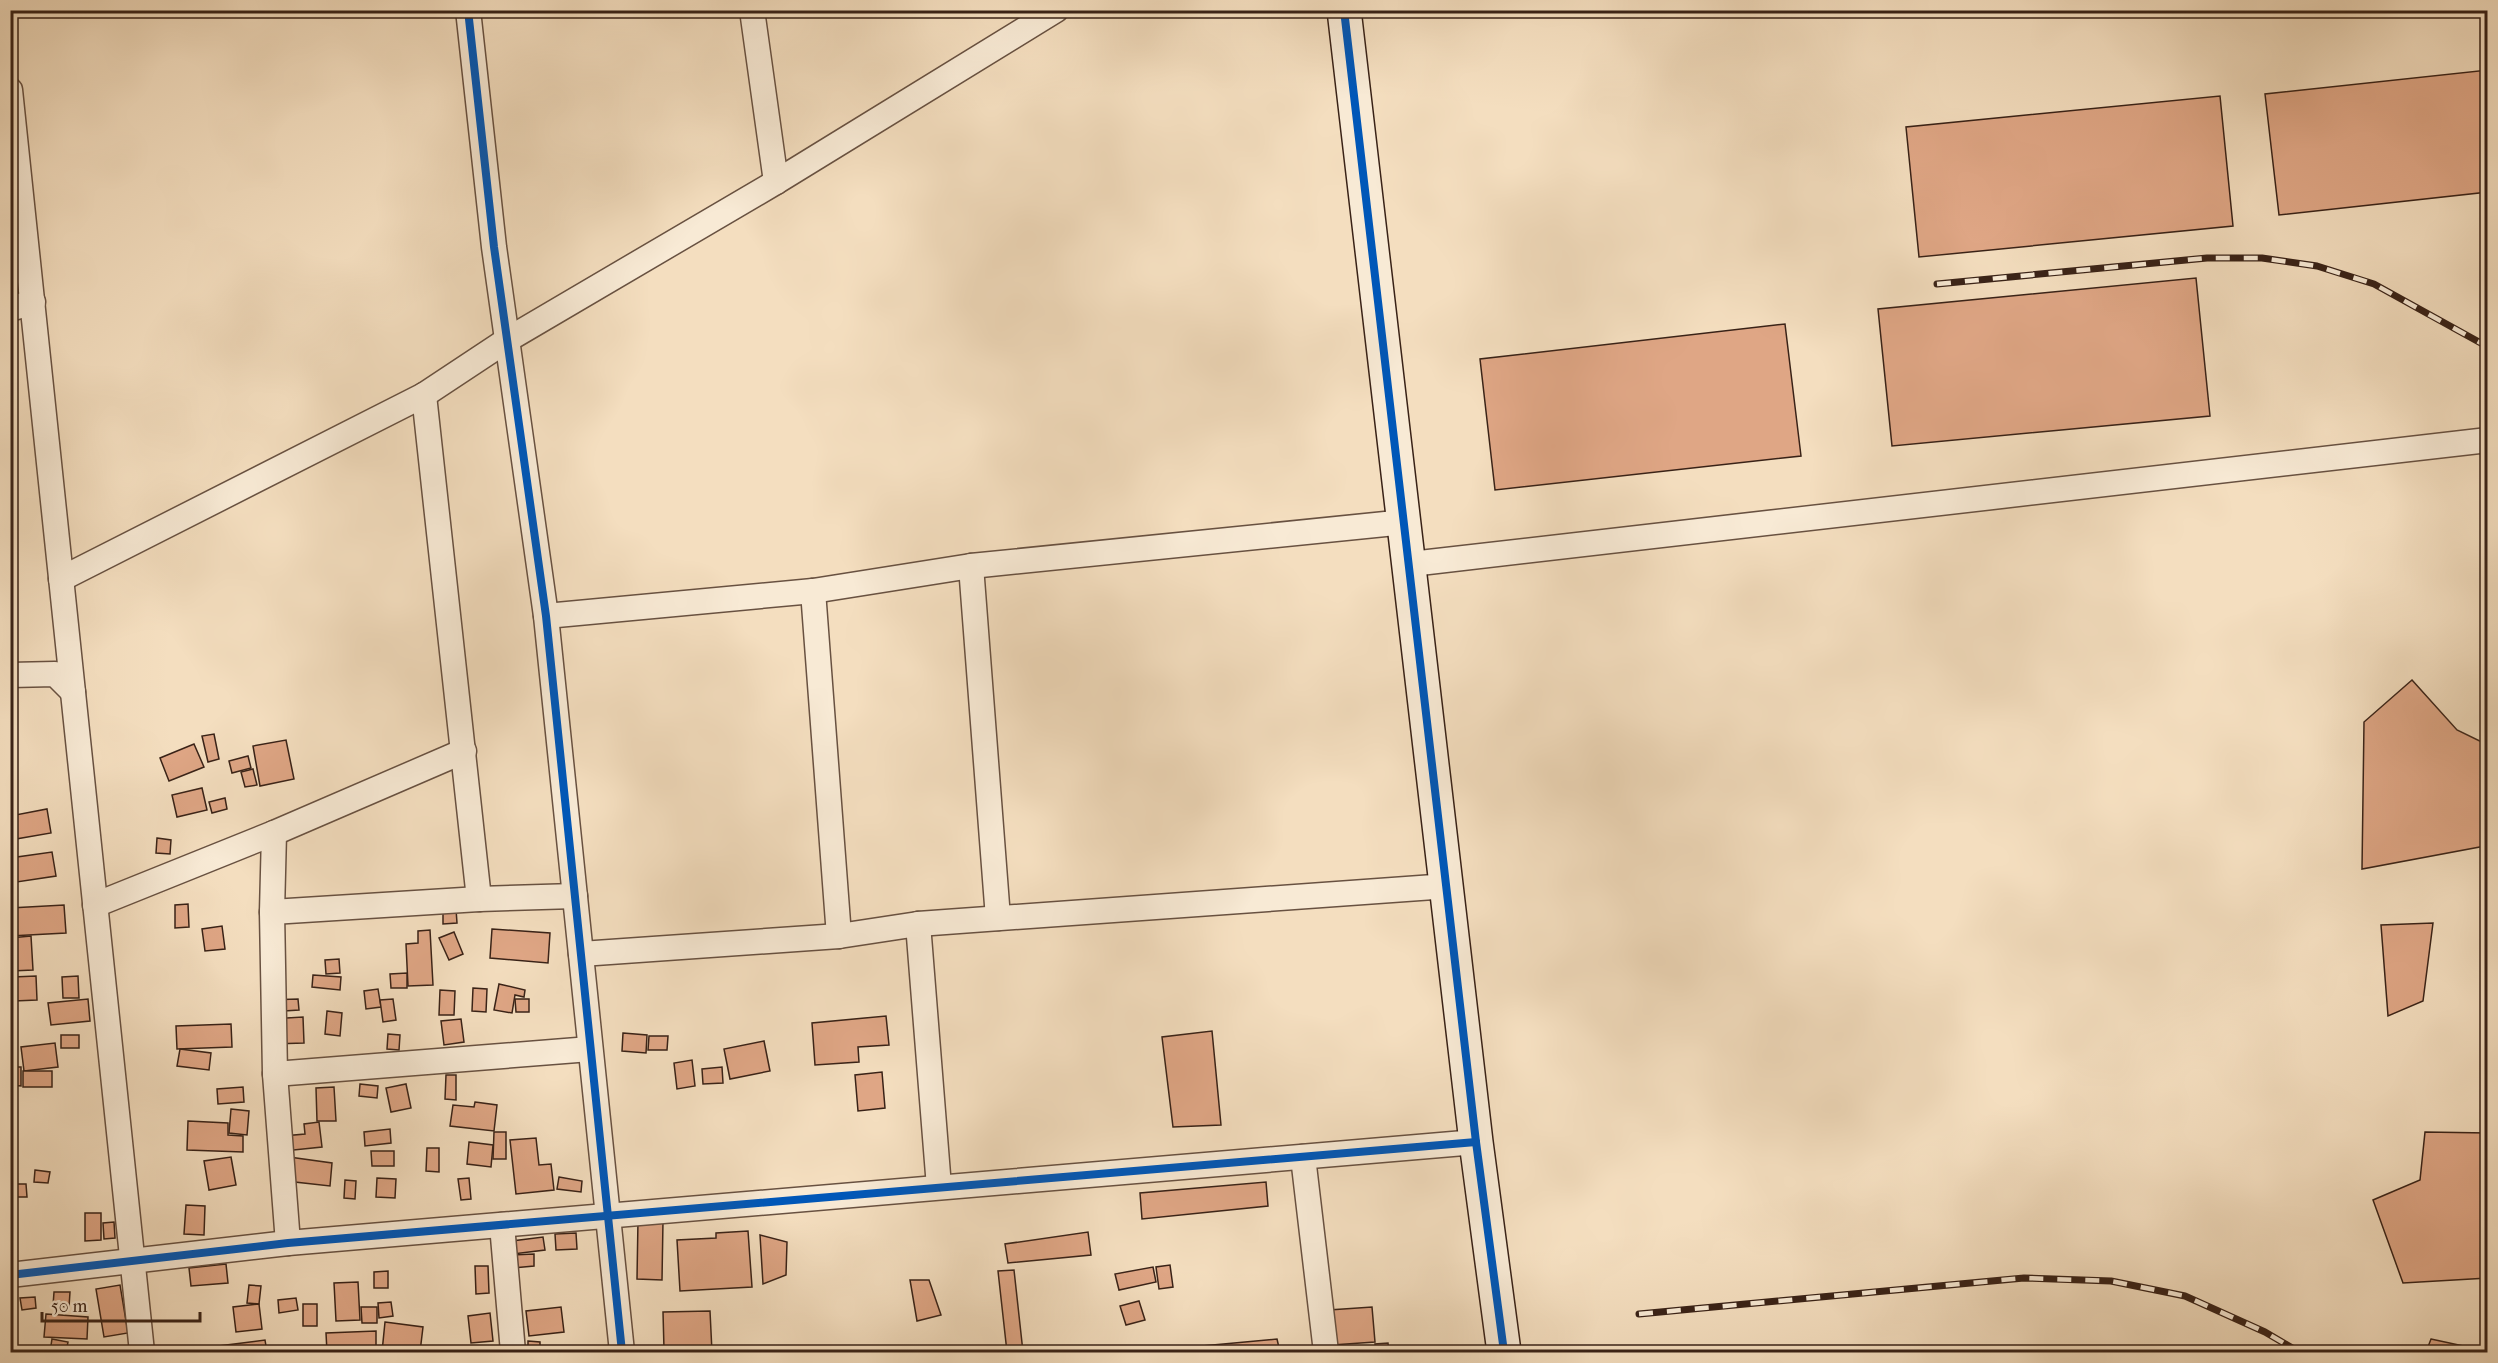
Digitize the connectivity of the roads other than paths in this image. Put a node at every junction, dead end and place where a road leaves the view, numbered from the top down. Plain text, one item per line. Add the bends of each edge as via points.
1 (468, 10) edge
2 (752, 10) edge
3 (1056, 10) edge
4 (1344, 10) edge
5 (10, 90) edge
6 (776, 182) junction
7 (22, 306) edge
8 (507, 340) junction
9 (424, 395) junction
10 (2487, 440) edge
11 (1405, 522) junction
12 (1411, 564) junction
13 (971, 566) junction
14 (62, 579) junction
15 (813, 591) junction
16 (546, 616) junction
17 (10, 675) edge
18 (74, 692) junction
19 (464, 751) junction
20 (274, 833) junction
21 (1448, 886) junction
22 (575, 896) junction
23 (478, 899) junction
24 (95, 905) junction
25 (272, 912) junction
26 (998, 918) junction
27 (918, 924) junction
28 (839, 936) junction
29 (581, 954) junction
30 (590, 1049) junction
31 (275, 1074) junction
32 (1476, 1142) junction
33 (1303, 1157) junction
34 (939, 1187) junction
35 (610, 1216) junction
36 (502, 1225) junction
37 (288, 1243) junction
38 (133, 1262) junction
39 (10, 1275) edge
40 (142, 1353) edge
41 (513, 1353) edge
42 (622, 1353) edge
43 (1326, 1353) edge
44 (1504, 1353) edge

1 - 8 street
2 - 6 street
3 - 6 street
4 - 11 street
5 - 7 street
6 - 8 street
7 - 14 street
8 - 9 street
8 - 16 street
9 - 14 street
9 - 19 street
10 - 12 street
11 - 12 street
11 - 13 street
12 - 21 street
13 - 15 street
13 - 26 street
14 - 18 street
15 - 16 street
15 - 28 street
16 - 22 street
17 - 18 street via 55,674
18 - 24 street
19 - 20 street
19 - 23 street
20 - 24 street
20 - 25 street
21 - 26 street
21 - 32 street
22 - 23 street
22 - 29 street
23 - 25 street
24 - 38 street
25 - 31 street
26 - 27 street
27 - 28 street
27 - 34 street
28 - 29 street
29 - 30 street
30 - 31 street
30 - 35 street
31 - 37 street
32 - 33 street
32 - 44 street
33 - 34 street
33 - 43 street
34 - 35 street
35 - 36 street
35 - 42 street
36 - 37 street
36 - 41 street
37 - 38 street
38 - 39 street
38 - 40 street

